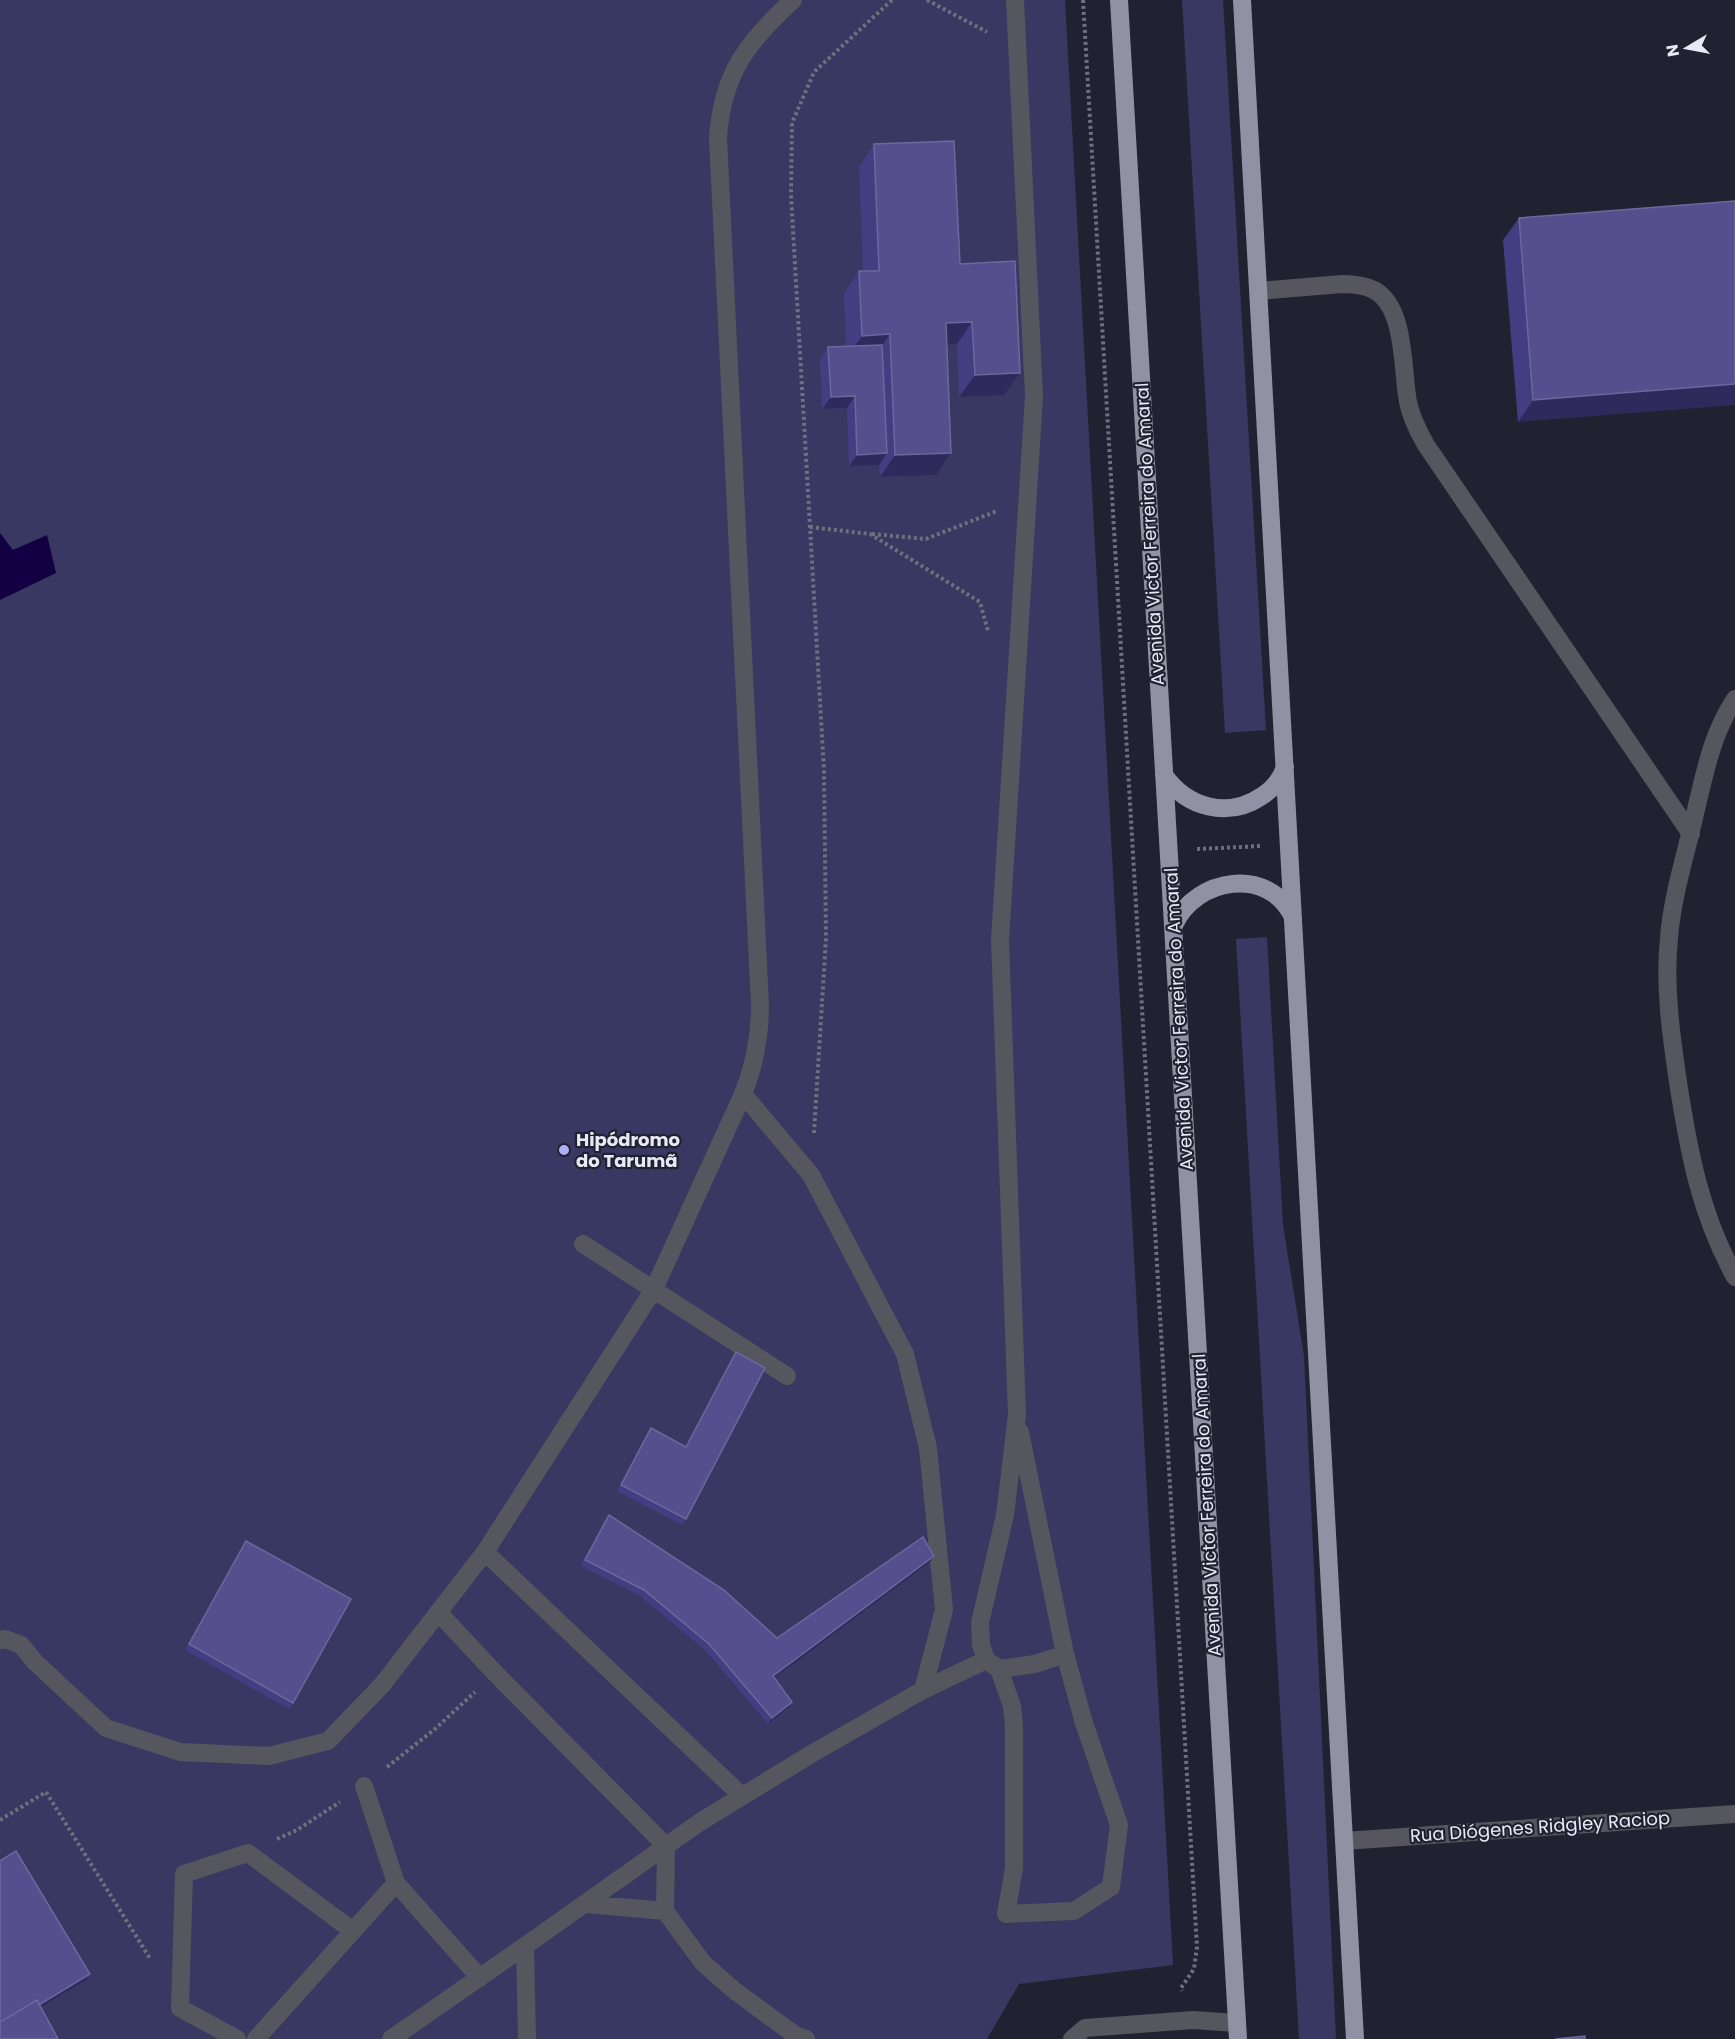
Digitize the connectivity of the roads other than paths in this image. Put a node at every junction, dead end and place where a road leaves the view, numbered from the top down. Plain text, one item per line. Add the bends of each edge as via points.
1 (793, 0) edge
2 (1015, 0) edge
3 (1119, 0) edge
4 (1242, 0) edge
5 (1258, 291) junction
6 (1735, 699) edge
7 (1285, 767) junction
8 (1164, 775) junction
9 (1691, 834) junction
10 (1293, 917) junction
11 (1174, 925) junction
12 (743, 1094) junction
13 (583, 1244) dead end
14 (1735, 1276) edge
15 (654, 1289) junction
16 (787, 1376) dead end
17 (1017, 1416) junction
18 (485, 1552) junction
19 (438, 1612) junction
20 (0, 1640) edge
21 (1065, 1654) junction
22 (992, 1665) junction
23 (923, 1690) junction
24 (364, 1786) dead end
25 (742, 1797) junction
26 (1735, 1814) edge
27 (1344, 1841) junction
28 (666, 1846) junction
29 (396, 1883) junction
30 (586, 1904) junction
31 (665, 1911) junction
32 (353, 1931) junction
33 (525, 1946) junction
34 (480, 1978) junction
35 (1238, 2031) edge
36 (237, 2039) edge
37 (256, 2039) edge
38 (391, 2039) edge
39 (527, 2039) edge
40 (806, 2039) edge
41 (1072, 2039) edge
42 (1355, 2039) edge

1 - 12 street via 766,24 739,62 722,102 718,138 760,1005 758,1048
2 - 17 street via 1034,396 1000,940
3 - 8 highway, Avenida Victor Ferreira do Amaral
4 - 5 highway
5 - 7 highway
5 - 9 street via 1355,285 1373,290 1387,302 1398,327 1409,405 1422,438
6 - 9 street via 1714,740
7 - 8 highway via 1267,792 1247,804 1216,809 1193,802
7 - 10 highway
8 - 11 highway, Avenida Victor Ferreira do Amaral
9 - 14 street via 1671,915 1667,1000 1694,1174 1707,1219
10 - 11 highway via 1285,904 1266,890 1235,883 1212,887 1198,895 1186,905
10 - 27 highway
11 - 35 highway, Avenida Victor Ferreira do Amaral
12 - 15 street
12 - 23 street via 811,1175 905,1354 928,1448 944,1611
13 - 15 street
15 - 16 street
15 - 18 street
17 - 21 street
17 - 22 street via 1005,1515 980,1623 981,1645
18 - 19 street
18 - 25 street
19 - 20 street via 381,1684 328,1741 268,1756 180,1752 106,1728 21,1645
19 - 28 street
21 - 22 street via 1035,1664
21 - 22 street via 1119,1825 1111,1887 1074,1911 1006,1914 1014,1868 1014,1726 1012,1706
22 - 23 street
23 - 25 street
24 - 29 street
25 - 28 street
26 - 27 street, Rua Diógenes Ridgley Raciop
27 - 42 highway
28 - 30 street
28 - 31 street
29 - 32 street
29 - 34 street
30 - 31 street
30 - 33 street
31 - 40 street via 703,1963 735,1991
32 - 36 street via 248,1853 184,1874 180,2008
32 - 37 street
33 - 34 street
33 - 39 street
34 - 38 street
35 - 41 street via 1193,2019 1085,2028

